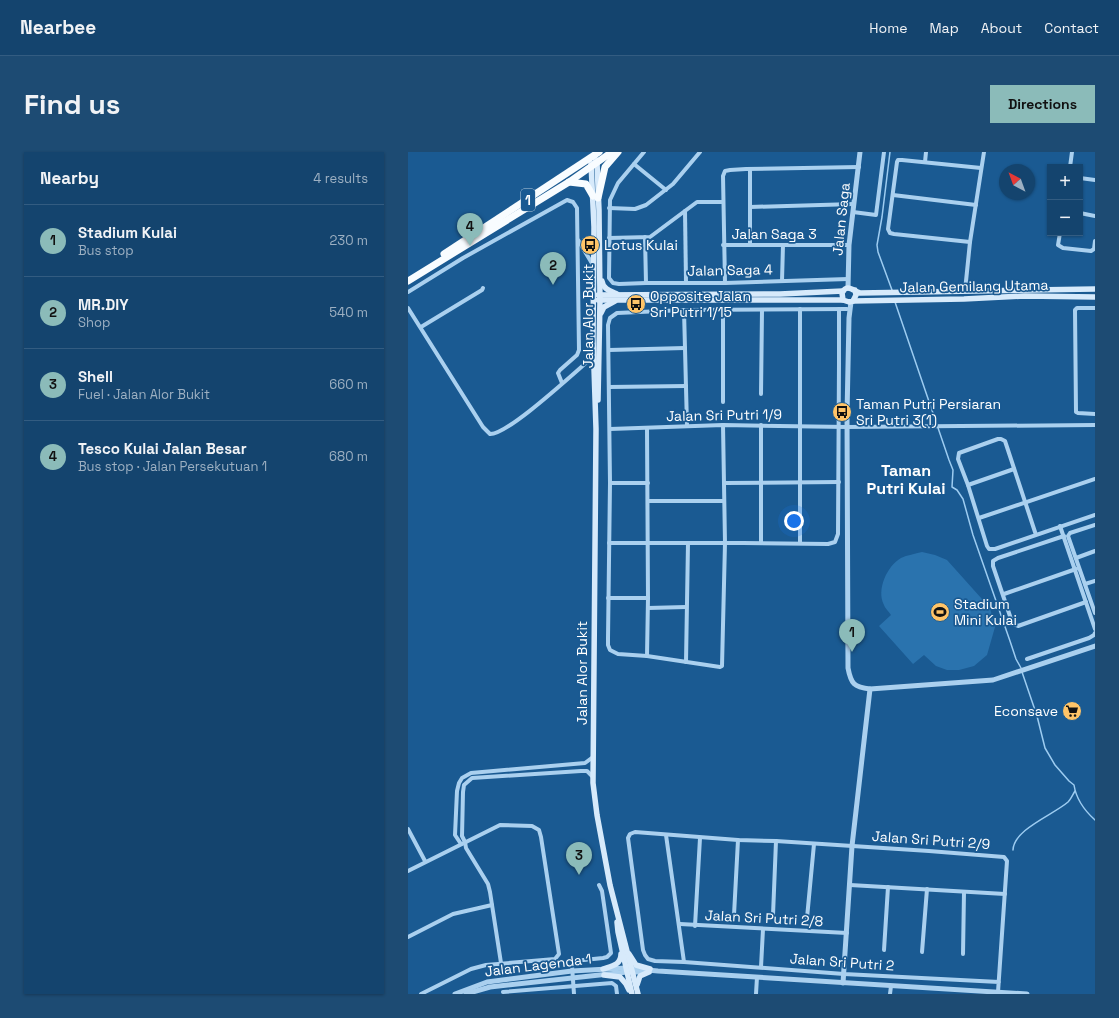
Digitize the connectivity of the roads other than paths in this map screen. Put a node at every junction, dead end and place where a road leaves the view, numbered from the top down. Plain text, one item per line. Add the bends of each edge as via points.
1 (612, 152) edge
2 (618, 152) edge
3 (644, 152) edge
4 (700, 152) edge
5 (860, 152) edge
6 (884, 152) edge
7 (926, 152) edge
8 (984, 152) edge
9 (1072, 152) edge
10 (594, 159) edge
11 (925, 162) junction
12 (634, 164) junction
13 (1070, 164) edge
14 (858, 167) junction
15 (981, 168) junction
16 (750, 169) junction
17 (1083, 178) edge
18 (1095, 180) edge
19 (569, 182) junction
20 (666, 190) junction
21 (893, 195) junction
22 (595, 197) junction
23 (723, 202) junction
24 (854, 204) junction
25 (976, 205) junction
26 (750, 207) junction
27 (609, 208) junction
28 (686, 211) junction
29 (853, 212) junction
30 (1083, 214) edge
31 (1095, 216) edge
32 (1060, 236) edge
33 (645, 237) junction
34 (609, 238) junction
35 (578, 240) junction
36 (1095, 241) edge
37 (970, 242) junction
38 (723, 245) junction
39 (750, 245) junction
40 (782, 245) junction
41 (849, 245) junction
42 (597, 268) junction
43 (408, 276) edge
44 (848, 279) junction
45 (408, 281) edge
46 (782, 281) junction
47 (686, 282) junction
48 (646, 283) junction
49 (725, 283) junction
50 (483, 288) dead end
51 (848, 288) junction
52 (1095, 289) edge
53 (854, 290) junction
54 (842, 291) junction
55 (965, 291) junction
56 (408, 292) edge
57 (617, 294) junction
58 (597, 297) junction
59 (1095, 297) edge
60 (618, 301) junction
61 (848, 301) junction
62 (408, 308) edge
63 (1095, 308) edge
64 (800, 309) junction
65 (839, 309) junction
66 (684, 310) junction
67 (723, 310) junction
68 (762, 310) junction
69 (847, 310) junction
70 (600, 317) junction
71 (849, 318) junction
72 (421, 327) junction
73 (685, 348) junction
74 (609, 350) junction
75 (600, 352) junction
76 (594, 356) junction
77 (562, 383) junction
78 (686, 386) junction
79 (609, 387) junction
80 (761, 394) dead end
81 (723, 402) dead end
82 (1095, 414) edge
83 (722, 425) junction
84 (761, 425) junction
85 (1095, 425) edge
86 (687, 426) junction
87 (799, 426) junction
88 (838, 427) junction
89 (847, 427) junction
90 (647, 428) junction
91 (596, 429) junction
92 (610, 429) junction
93 (1014, 469) junction
94 (1095, 479) edge
95 (761, 482) junction
96 (838, 482) junction
97 (610, 483) junction
98 (648, 483) junction
99 (725, 483) junction
100 (800, 483) junction
101 (968, 485) junction
102 (648, 501) junction
103 (724, 501) junction
104 (1026, 502) junction
105 (1095, 515) edge
106 (979, 518) junction
107 (1095, 525) edge
108 (1060, 526) junction
109 (1036, 534) junction
110 (1066, 536) junction
111 (609, 543) junction
112 (648, 543) junction
113 (688, 543) junction
114 (725, 543) junction
115 (800, 543) junction
116 (760, 544) junction
117 (1095, 551) edge
118 (1076, 558) junction
119 (1076, 569) junction
120 (1095, 581) edge
121 (1085, 584) junction
122 (1004, 594) junction
123 (608, 598) junction
124 (648, 598) junction
125 (1086, 602) junction
126 (686, 607) junction
127 (648, 608) junction
128 (1094, 608) edge
129 (1095, 613) edge
130 (1095, 629) edge
131 (1095, 634) edge
132 (1095, 646) edge
133 (647, 656) junction
134 (1027, 658) dead end
135 (686, 662) junction
136 (870, 689) junction
137 (593, 757) junction
138 (593, 777) junction
139 (408, 829) edge
140 (666, 835) junction
141 (700, 838) junction
142 (738, 840) junction
143 (776, 841) junction
144 (465, 842) junction
145 (460, 844) junction
146 (814, 844) junction
147 (852, 846) junction
148 (466, 848) junction
149 (425, 861) junction
150 (408, 871) edge
151 (599, 885) dead end
152 (850, 885) junction
153 (888, 887) junction
154 (927, 889) junction
155 (964, 892) junction
156 (1005, 894) junction
157 (492, 905) junction
158 (734, 915) dead end
159 (773, 915) dead end
160 (807, 918) dead end
161 (680, 924) junction
162 (695, 926) junction
163 (763, 929) junction
164 (847, 933) junction
165 (408, 937) edge
166 (623, 943) junction
167 (884, 950) dead end
168 (922, 952) dead end
169 (963, 954) dead end
170 (645, 955) joint
171 (684, 962) junction
172 (501, 963) junction
173 (761, 967) junction
174 (629, 970) junction
175 (572, 971) junction
176 (650, 971) junction
177 (604, 972) junction
178 (844, 974) junction
179 (757, 977) junction
180 (573, 979) junction
181 (502, 980) junction
182 (999, 982) junction
183 (843, 983) junction
184 (503, 986) junction
185 (574, 986) junction
186 (891, 986) junction
187 (998, 992) junction
188 (503, 993) edge
189 (634, 993) edge
190 (421, 994) edge
191 (455, 994) edge
192 (466, 994) edge
193 (574, 994) edge
194 (617, 994) edge
195 (756, 994) edge
196 (890, 994) edge
197 (1027, 994) edge

1 - 10 highway, 1
2 - 22 highway via 605,167
3 - 12 street
4 - 20 street
5 - 14 street, Jalan Saga
6 - 29 street via 876,215
7 - 11 street
8 - 15 street
9 - 13 street
10 - 19 highway, 1
10 - 22 main road, Jalan Alor Bukit
10 - 43 highway, 1
11 - 15 street
11 - 21 street via 898,160
12 - 20 street
12 - 27 street via 618,183
14 - 16 street
14 - 24 street, Jalan Saga
15 - 25 street
16 - 23 street via 730,170 724,173
16 - 26 street
17 - 18 street
19 - 22 highway via 586,184
19 - 45 highway, 1
20 - 27 street via 640,208
21 - 25 street
21 - 37 street via 888,229 890,233
22 - 42 main road, Jalan Alor Bukit
23 - 28 street via 698,202
23 - 38 street
24 - 26 street
24 - 29 street, Jalan Saga
25 - 37 street
26 - 39 street
27 - 34 street
28 - 33 street via 653,236
28 - 47 street
29 - 41 street, Jalan Saga
30 - 31 street
32 - 36 street via 1058,246 1063,248 1091,251 1094,249
33 - 34 street
33 - 48 street
34 - 48 street, Jalan Saga 4 via 609,278 613,283
35 - 42 street
35 - 56 street via 577,208 573,202 567,200
35 - 77 street via 579,350 558,373
37 - 55 street
38 - 39 street, Jalan Saga 3
38 - 49 street
39 - 40 street, Jalan Saga 3
40 - 41 street, Jalan Saga 3
40 - 46 street
41 - 44 street, Jalan Saga
42 - 57 main road via 602,285 606,290
42 - 58 main road, Jalan Alor Bukit
44 - 46 street, Jalan Saga 4
44 - 51 street, Jalan Saga
46 - 49 street, Jalan Saga 4
47 - 48 street, Jalan Saga 4
47 - 49 street, Jalan Saga 4
50 - 72 street
51 - 53 main road
51 - 54 main road
52 - 55 main road, Jalan Gemilang Utama
53 - 55 main road, Jalan Gemilang Utama via 860,293
53 - 61 main road via 856,295
54 - 57 main road via 780,294
54 - 61 main road via 842,296
57 - 58 main road
58 - 60 main road, Jalan Gemilang Utama
58 - 70 main road, Jalan Alor Bukit
58 - 76 main road, Jalan Alor Bukit
59 - 61 main road, Jalan Gemilang Utama via 1024,296
60 - 61 main road, Jalan Gemilang Utama
60 - 70 main road via 604,308
61 - 69 street
61 - 71 street
62 - 72 street
63 - 82 street via 1075,310 1076,412
64 - 65 street
64 - 68 street
64 - 87 street
65 - 69 street
65 - 88 street
66 - 67 street
66 - 73 street
66 - 74 street via 617,313 610,318 608,325
67 - 68 street
67 - 81 street
68 - 80 street
69 - 71 street
70 - 75 main road, Jalan Alor Bukit
71 - 89 street
72 - 77 street via 483,427 490,434 499,433 525,415
73 - 74 street
73 - 78 street
74 - 79 street
75 - 76 street
75 - 91 main road, Jalan Alor Bukit
76 - 77 street
76 - 91 main road, Jalan Alor Bukit
78 - 79 street
78 - 86 street
79 - 92 street
83 - 84 street, Jalan Sri Putri 1/9
83 - 86 street, Jalan Sri Putri 1/9
83 - 99 street
84 - 87 street, Jalan Sri Putri 1/9
84 - 95 street
85 - 89 street, Jalan Sri Putri 1/9
86 - 90 street, Jalan Sri Putri 1/9
87 - 88 street, Jalan Sri Putri 1/9
87 - 100 street
88 - 89 street, Jalan Sri Putri 1/9
88 - 96 street
89 - 136 street via 848,668 855,686
90 - 92 street, Jalan Sri Putri 1/9
90 - 98 street
91 - 137 main road, Jalan Alor Bukit
92 - 97 street
93 - 101 street
93 - 101 street via 1001,439 962,452 958,458
93 - 104 street
94 - 104 street
95 - 99 street
95 - 100 street
95 - 116 street
96 - 100 street
96 - 115 street via 838,534 835,542
97 - 98 street
97 - 111 street
98 - 102 street
99 - 103 street
100 - 115 street
101 - 106 street
102 - 103 street
102 - 112 street
103 - 114 street
104 - 106 street
104 - 109 street
105 - 108 street
106 - 109 street via 987,546 993,549
107 - 110 street
108 - 109 street
108 - 110 street
110 - 118 street
110 - 119 street
110 - 122 street via 995,560 993,566
111 - 112 street
111 - 123 street
112 - 113 street
112 - 124 street
113 - 114 street
113 - 126 street
114 - 116 street
114 - 135 street via 722,666
115 - 116 street
117 - 118 street
118 - 121 street
119 - 122 street
119 - 125 street
120 - 121 street
121 - 128 street
122 - 125 street via 1015,626
123 - 124 street
123 - 133 street via 610,650 618,654
124 - 127 street
125 - 130 street
126 - 127 street
126 - 135 street
127 - 133 street
128 - 129 street
131 - 134 street
132 - 136 street via 993,680
133 - 135 street
136 - 147 street
137 - 138 main road, Jalan Alor Bukit
137 - 145 street via 585,763 471,772 462,778 457,791 455,835
138 - 144 street via 585,770 472,778 464,785 463,792 462,833
138 - 166 main road, Jalan Alor Bukit via 597,815
139 - 149 street
140 - 141 street, Jalan Sri Putri 2/9
140 - 161 street
140 - 170 street, Jalan Sri Putri 2/9 via 635,832 628,838
141 - 142 street, Jalan Sri Putri 2/9
141 - 162 street
142 - 143 street, Jalan Sri Putri 2/9
142 - 158 street
143 - 146 street, Jalan Sri Putri 2/9
143 - 159 street
144 - 145 street
144 - 148 street
144 - 172 street via 500,825 532,826 539,830 559,954 551,960
145 - 148 street
145 - 149 street
146 - 147 street, Jalan Sri Putri 2/9
146 - 160 street
147 - 152 street
147 - 156 street, Jalan Sri Putri 2/9 via 1001,856 1006,859
148 - 157 street via 488,884
149 - 150 street
151 - 175 street via 611,953 603,958 574,961
152 - 153 street
152 - 164 street
153 - 154 street
153 - 167 street
154 - 155 street
154 - 168 street
155 - 156 street
155 - 169 street
156 - 182 street
157 - 165 street via 453,914
157 - 172 street
161 - 162 street, Jalan Sri Putri 2/8
161 - 171 street
162 - 163 street, Jalan Sri Putri 2/8
163 - 164 street, Jalan Sri Putri 2/8
163 - 173 street
164 - 178 street
166 - 174 main road, Jalan Alor Bukit
166 - 176 main road via 636,965
166 - 177 main road via 621,960
170 - 171 street, Jalan Sri Putri 2 via 655,962
171 - 173 street, Jalan Sri Putri 2
172 - 190 street via 471,969
173 - 178 street, Jalan Sri Putri 2
174 - 176 street, Jalan Lagenda 1
174 - 177 street, Jalan Lagenda 1
174 - 189 main road, Jalan Alor Bukit
175 - 177 street, Jalan Lagenda 1
175 - 180 street
175 - 181 street, Jalan Lagenda 1
176 - 179 street, Jalan Lagenda 1
176 - 189 main road via 640,976
177 - 180 street, Jalan Lagenda 1
177 - 189 main road via 620,977
178 - 182 street, Jalan Sri Putri 2
178 - 183 street
179 - 183 street, Jalan Lagenda 1
179 - 195 street
180 - 184 street, Jalan Lagenda 1
180 - 185 street
181 - 184 street
181 - 191 street, Jalan Lagenda 1 via 487,982
182 - 187 street
183 - 186 street, Jalan Lagenda 1
184 - 188 street
184 - 192 street, Jalan Lagenda 1
185 - 188 street
185 - 193 street
185 - 194 street via 612,983 616,986
186 - 187 street, Jalan Lagenda 1
186 - 196 street
187 - 197 street, Jalan Lagenda 1

